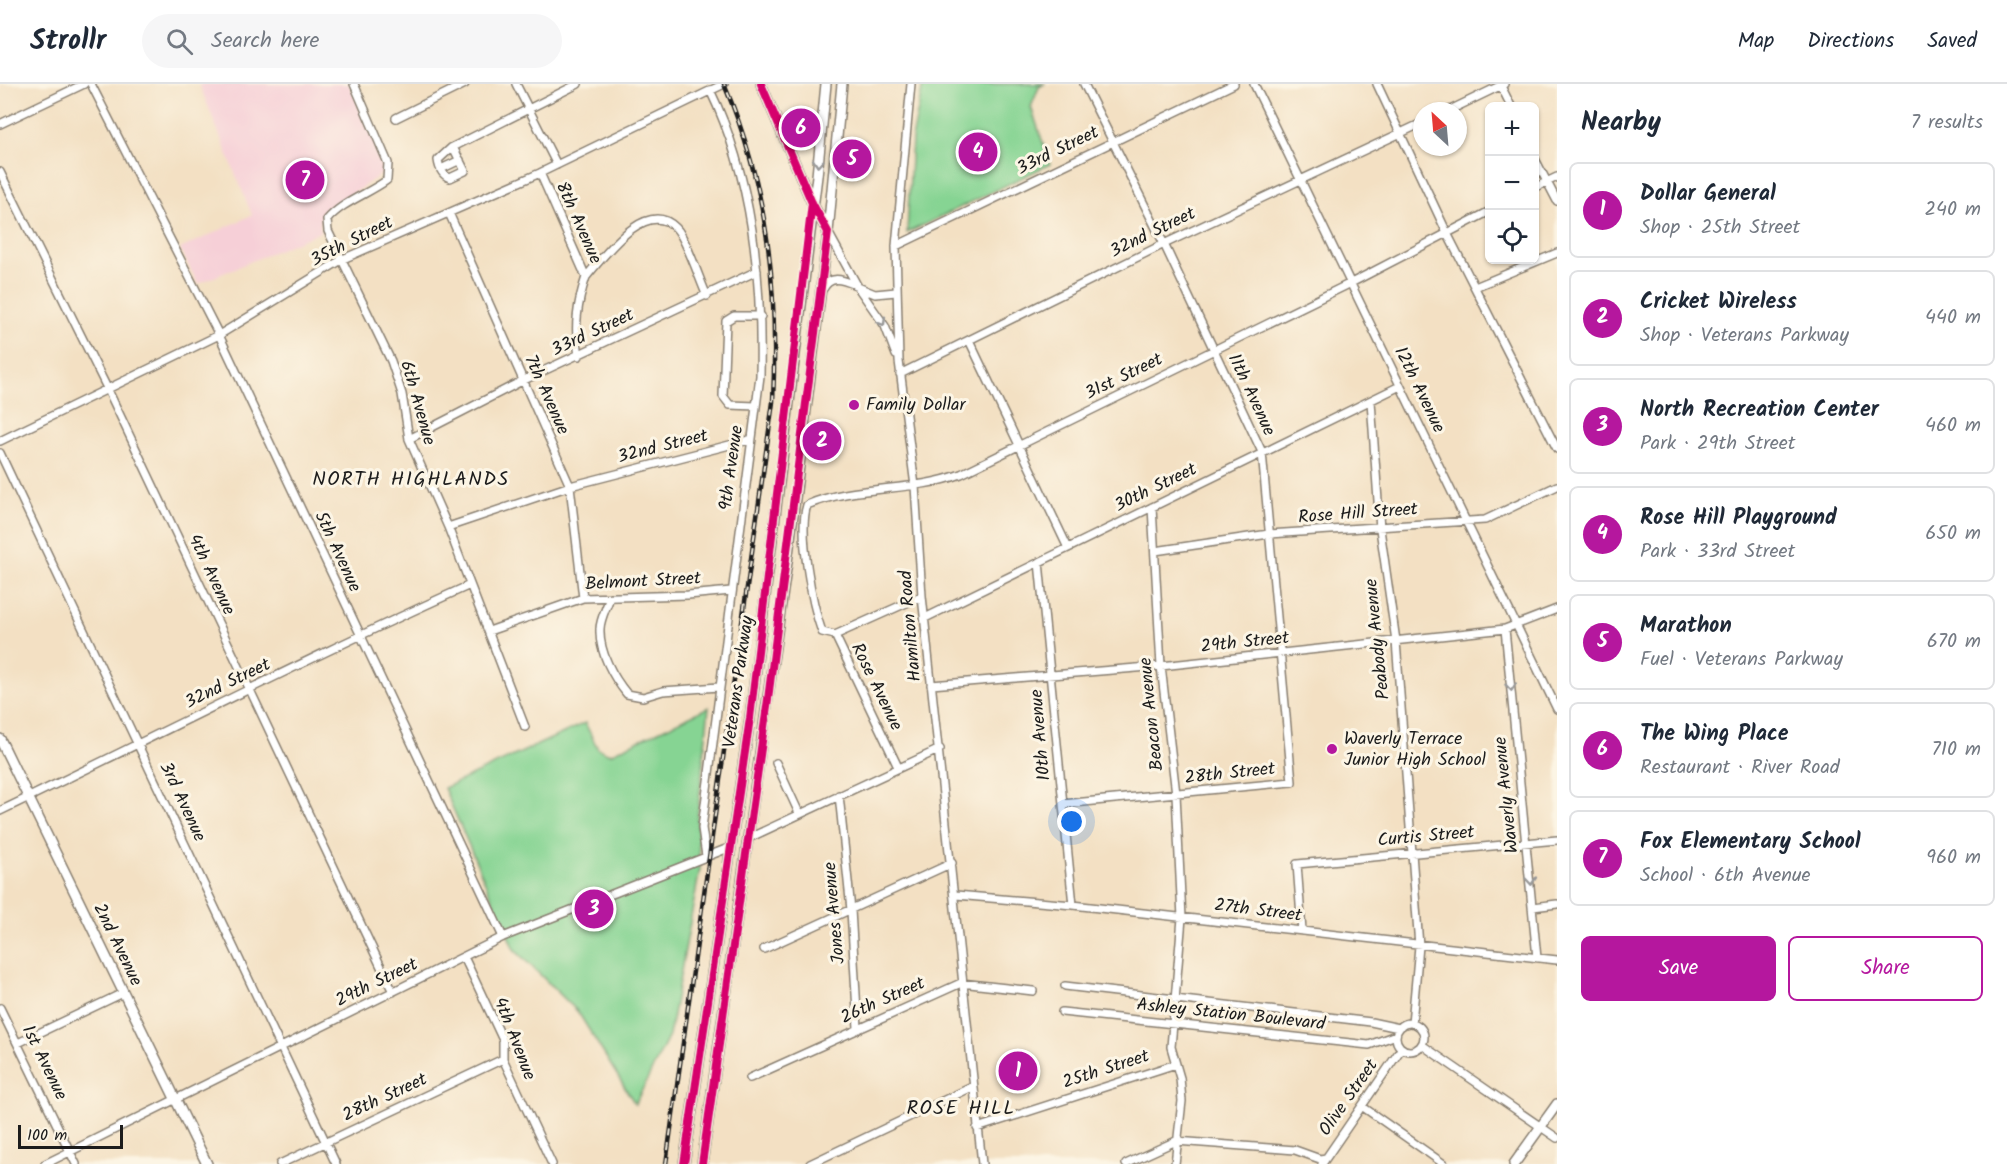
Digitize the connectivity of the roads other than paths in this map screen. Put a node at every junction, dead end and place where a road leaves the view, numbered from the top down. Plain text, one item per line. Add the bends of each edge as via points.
1 (84, 84) edge
2 (91, 84) edge
3 (354, 84) edge
4 (447, 84) edge
5 (465, 84) edge
6 (516, 84) edge
7 (578, 84) edge
8 (724, 84) edge
9 (761, 84) edge
10 (826, 84) edge
11 (842, 84) edge
12 (910, 84) edge
13 (1084, 84) edge
14 (1234, 84) edge
15 (1254, 84) edge
16 (1377, 84) edge
17 (1502, 85) edge
18 (710, 90) junction
19 (450, 92) junction
20 (1467, 102) edge
21 (1509, 102) edge
22 (529, 110) junction
23 (396, 118) dead end
24 (822, 120) junction
25 (0, 124) edge
26 (1413, 128) edge
27 (1400, 134) junction
28 (783, 136) junction
29 (1114, 141) junction
30 (453, 147) junction
31 (460, 160) junction
32 (557, 165) junction
33 (1539, 167) edge
34 (441, 169) junction
35 (0, 172) edge
36 (540, 173) junction
37 (1557, 177) edge
38 (1300, 179) junction
39 (1546, 182) junction
40 (1539, 186) edge
41 (1557, 201) edge
42 (812, 203) junction
43 (449, 213) junction
44 (1485, 214) edge
45 (828, 232) junction
46 (1447, 233) junction
47 (1164, 244) junction
48 (896, 246) junction
49 (1557, 253) edge
50 (343, 259) junction
51 (757, 271) junction
52 (586, 276) junction
53 (1351, 283) junction
54 (857, 286) junction
55 (1475, 287) junction
56 (896, 292) junction
57 (820, 294) junction
58 (707, 296) junction
59 (761, 316) junction
60 (219, 335) junction
61 (969, 340) junction
62 (1213, 350) junction
63 (579, 356) junction
64 (899, 361) junction
65 (900, 374) junction
66 (524, 380) junction
67 (1400, 386) junction
68 (108, 390) junction
69 (1371, 401) junction
70 (756, 406) junction
71 (409, 439) junction
72 (749, 440) junction
73 (0, 441) edge
74 (1020, 444) junction
75 (1557, 449) edge
76 (1262, 452) junction
77 (0, 453) edge
78 (570, 486) junction
79 (915, 486) junction
80 (1557, 486) edge
81 (1152, 507) junction
82 (1466, 521) junction
83 (448, 527) junction
84 (1380, 529) junction
85 (1269, 534) junction
86 (1068, 548) junction
87 (1155, 551) junction
88 (806, 558) joint
89 (1039, 562) junction
90 (470, 585) junction
91 (731, 591) junction
92 (922, 596) junction
93 (610, 597) junction
94 (583, 598) junction
95 (1557, 609) edge
96 (925, 618) junction
97 (1517, 626) junction
98 (1505, 629) junction
99 (489, 631) junction
100 (359, 635) junction
101 (835, 635) junction
102 (1396, 641) junction
103 (1279, 655) junction
104 (1161, 666) junction
105 (1051, 675) junction
106 (932, 685) junction
107 (719, 687) junction
108 (249, 691) junction
109 (1557, 709) edge
110 (525, 727) dead end
111 (0, 740) edge
112 (138, 745) junction
113 (940, 749) junction
114 (776, 763) dead end
115 (898, 766) junction
116 (1292, 783) joint
117 (1176, 794) junction
118 (839, 795) junction
119 (27, 798) junction
120 (1063, 804) junction
121 (0, 811) edge
122 (799, 813) junction
123 (748, 838) junction
124 (1557, 840) edge
125 (1528, 843) junction
126 (731, 847) junction
127 (1412, 854) junction
128 (706, 856) junction
129 (952, 863) junction
130 (956, 895) junction
131 (1557, 904) edge
132 (1073, 905) junction
133 (1533, 907) junction
134 (851, 910) junction
135 (1182, 918) junction
136 (1302, 931) junction
137 (503, 937) junction
138 (1419, 946) junction
139 (764, 950) dead end
140 (464, 957) junction
141 (1537, 958) junction
142 (1557, 960) edge
143 (961, 983) junction
144 (1065, 986) dead end
145 (1033, 991) dead end
146 (393, 992) junction
147 (123, 993) junction
148 (1175, 1000) junction
149 (0, 1008) edge
150 (1062, 1012) dead end
151 (1412, 1023) junction
152 (1173, 1024) junction
153 (858, 1028) junction
154 (1397, 1031) junction
155 (18, 1043) junction
156 (1422, 1044) junction
157 (281, 1046) junction
158 (1401, 1049) junction
159 (503, 1059) junction
160 (1176, 1064) junction
161 (750, 1078) dead end
162 (972, 1087) junction
163 (174, 1101) junction
164 (1557, 1104) edge
165 (1363, 1107) junction
166 (1542, 1126) junction
167 (977, 1128) junction
168 (1557, 1138) edge
169 (1176, 1141) junction
170 (325, 1142) junction
171 (70, 1153) junction
172 (1324, 1161) edge
173 (45, 1164) edge
174 (76, 1164) edge
175 (207, 1164) edge
176 (280, 1164) edge
177 (336, 1164) edge
178 (552, 1164) edge
179 (684, 1164) edge
180 (702, 1164) edge
181 (810, 1164) edge
182 (982, 1164) edge
183 (1126, 1164) edge
184 (1175, 1164) edge
185 (1444, 1164) edge
186 (1514, 1164) edge

1 - 25 street
2 - 60 street, 5th Avenue
3 - 50 street, 6th Avenue via 388,163 387,180 336,210 327,220 328,231
4 - 19 street
5 - 19 street
6 - 22 street
7 - 22 street
8 - 18 street, 35th Street
9 - 28 main road
10 - 24 main road, Veterans Parkway
11 - 45 main road, Veterans Parkway
12 - 48 street, Hamilton Road
13 - 29 street, 11th Avenue
14 - 29 street, 33rd Street
15 - 38 street, 12th Avenue
16 - 27 street
17 - 20 street
17 - 21 street
18 - 32 street, 35th Street
18 - 51 street, 9th Avenue via 742,177
19 - 23 street
22 - 30 street
22 - 32 street
24 - 28 main road via 819,132 807,140
24 -> 42 main road, Veterans Parkway
26 - 27 street, 32nd Street
27 - 38 street, 32nd Street
27 - 46 street
28 - 42 main road
29 - 47 street, 11th Avenue
29 - 48 street, 33rd Street
30 - 31 street
30 - 34 street via 440,156
31 - 34 street
31 - 34 street via 465,171 461,175 450,178
32 - 36 street, 35th Street
33 - 39 street
35 - 68 street, 4th Avenue
36 - 43 street, 35th Street
36 - 52 street, 8th Avenue
37 - 39 street
38 - 47 street, 32nd Street
38 - 53 street, 12th Avenue
39 - 40 street
39 - 41 street
42 - 45 main road
42 - 126 main road, Veterans Parkway via 756,674
43 - 50 street, 35th Street
43 - 66 street, 7th Avenue
44 - 46 street, 31st Street
45 - 54 street
45 - 57 main road, Veterans Parkway
46 - 53 street, 31st Street
46 - 55 street
47 - 61 street, 32nd Street
47 - 62 street, 11th Avenue
48 - 56 street, Hamilton Road
49 - 55 street
50 - 60 street, 35th Street
50 - 71 street, 6th Avenue via 391,361 402,394
51 - 58 street, 33rd Street
51 - 59 street, 9th Avenue
52 - 58 street via 632,228 662,219 677,229
52 - 63 street, 8th Avenue via 574,332
53 - 62 street, 31st Street
53 - 67 street, 12th Avenue
54 - 56 street via 875,294
54 - 57 street via 838,278 825,285
54 -> 64 street via 885,326
55 - 75 street
56 - 64 street, Hamilton Road
57 - 123 main road, Veterans Parkway
58 - 63 street, 33rd Street
59 - 70 street, 9th Avenue
59 - 70 street via 734,316 726,321 723,396 730,405
60 - 68 street, 35th Street
60 - 100 street, 5th Avenue
61 - 65 street, 32nd Street
61 - 74 street
62 - 74 street, 31st Street
62 - 76 street, 11th Avenue
63 - 66 street, 33rd Street
64 - 65 street, Hamilton Road
65 - 79 street, Hamilton Road
66 - 71 street, 33rd Street
66 - 78 street, 7th Avenue
67 - 69 street, 30th Street
67 - 82 street, 12th Avenue
68 - 73 street, 35th Street
68 - 108 street, 4th Avenue
69 - 76 street, 30th Street
69 - 84 street, Peabody Avenue
70 - 72 street, 9th Avenue
71 - 83 street, 6th Avenue
72 - 78 street, 32nd Street
72 - 91 street, 9th Avenue
74 - 79 street, 31st Street via 939,483
74 - 86 street
76 - 81 street, 30th Street
76 - 85 street, 11th Avenue
77 - 112 street, 3rd Avenue
78 - 83 street, 32nd Street
78 - 94 street, 7th Avenue
79 - 88 street, 31st Street via 864,491 807,505
79 - 92 street, Hamilton Road
80 - 82 street, Rose Hill Street via 1485,520
81 - 86 street, 30th Street
81 - 87 street, Beacon Avenue
82 - 84 street, Rose Hill Street
82 - 97 street, 12th Avenue
83 - 90 street, 6th Avenue
84 - 85 street, Rose Hill Street
84 - 102 street, Peabody Avenue
85 - 87 street, Rose Hill Street
85 - 103 street, 11th Avenue
86 - 89 street, 30th Street
87 - 104 street, Beacon Avenue
88 - 101 street, Rose Avenue via 822,632
89 - 96 street, 30th Street
89 - 105 street, 10th Avenue
90 - 99 street, 6th Avenue
90 - 100 street, 32nd Street
91 - 93 street, Belmont Street
91 - 107 street, 9th Avenue
92 - 96 street, Hamilton Road
92 - 101 street
93 - 94 street, Belmont Street
93 - 107 street via 600,627 602,647 616,680 627,694 643,697 663,691
94 - 99 street, Belmont Street
95 - 97 street, 29th Street
96 - 106 street, Hamilton Road
97 - 98 street, 29th Street
97 - 109 street, 12th Avenue
98 - 102 street, 29th Street
98 -> 125 street, Waverly Avenue
99 - 110 street, 6th Avenue
100 - 108 street, 32nd Street
100 - 137 street, 5th Avenue
101 - 115 street, Rose Avenue
102 - 103 street, 29th Street
102 - 127 street, Peabody Avenue
103 - 104 street, 29th Street
103 - 116 street, 11th Avenue
104 - 105 street, 29th Street
104 - 117 street, Beacon Avenue
105 - 106 street, 29th Street
105 - 120 street, 10th Avenue
106 - 113 street, Hamilton Road
107 - 128 street, 9th Avenue via 702,828
108 - 112 street, 32nd Street
108 - 146 street, 4th Avenue
111 - 119 main road, 2nd Avenue
112 - 119 street, 32nd Street
112 - 157 street, 3rd Avenue
113 - 115 street
113 - 129 street, Hamilton Road
114 - 122 street
115 - 118 street
116 - 117 street, 28th Street
117 - 120 street, 28th Street
117 - 135 street, Beacon Avenue
118 - 122 street
118 - 134 street, Jones Avenue
119 - 121 street, 32nd Street
119 - 147 main road, 2nd Avenue
120 - 132 street, 10th Avenue
122 - 123 street
123 - 180 main road, Veterans Parkway
124 - 125 street, Curtis Street
125 - 127 street, Curtis Street
125 -> 133 street, Waverly Avenue
126 - 128 street, 29th Street
126 - 179 main road, Veterans Parkway
127 - 136 street, Curtis Street via 1297,864
127 - 138 street, Peabody Avenue
128 - 137 street, 29th Street
129 - 130 street, Hamilton Road
129 - 134 street
130 - 132 street, 27th Street
130 - 143 street, Hamilton Road
131 - 133 street
132 - 135 street, 27th Street
133 - 141 street, Waverly Avenue
134 - 139 street
134 - 153 street, Jones Avenue
135 - 136 street, 27th Street
135 - 148 street, Beacon Avenue
136 - 138 street, 27th Street
137 - 140 street, 29th Street
138 - 141 street, 27th Street
138 - 151 street
140 - 146 street, 29th Street
140 - 159 street, 4th Avenue via 503,1040
141 - 142 street, 27th Street
143 - 145 street, 26th Street
143 - 153 street, 26th Street
143 - 162 street, Hamilton Road
144 - 148 street, Ashley Station Boulevard
146 - 157 street, 29th Street
147 - 155 street
147 - 163 main road, 2nd Avenue
148 - 152 street, Beacon Avenue
148 - 154 street, Ashley Station Boulevard via 1360,1020
149 - 155 street, 1st Avenue
150 - 152 street, Ashley Station Boulevard
151 - 154 street
151 - 156 street via 1423,1031
152 - 154 street, Ashley Station Boulevard via 1369,1045
152 - 160 street, Beacon Avenue via 1171,1047
153 - 161 street, 26th Street
154 - 158 street, Olive Street
155 - 171 street, 1st Avenue
156 - 158 street, Olive Street via 1411,1052
156 - 166 street
157 - 163 street, 29th Street
157 - 170 street, 3rd Avenue
158 - 165 street, Olive Street
159 - 170 street, 28th Street
159 - 178 street, 4th Avenue
160 - 167 street, 25th Street
160 - 169 street, Beacon Avenue via 1182,1101
162 - 167 street, Hamilton Road
162 - 181 street
163 - 171 street, 29th Street
163 - 175 main road, 2nd Avenue
164 - 166 main road
165 - 172 street, Olive Street
165 - 185 street
166 - 168 street
166 - 186 main road
167 - 182 street, Hamilton Road
169 - 172 street via 1296,1150
169 - 183 street
169 - 184 street, Beacon Avenue
170 - 176 street, 28th Street
170 - 177 street, 3rd Avenue
171 - 173 street, 29th Street
171 - 174 street, 1st Avenue

